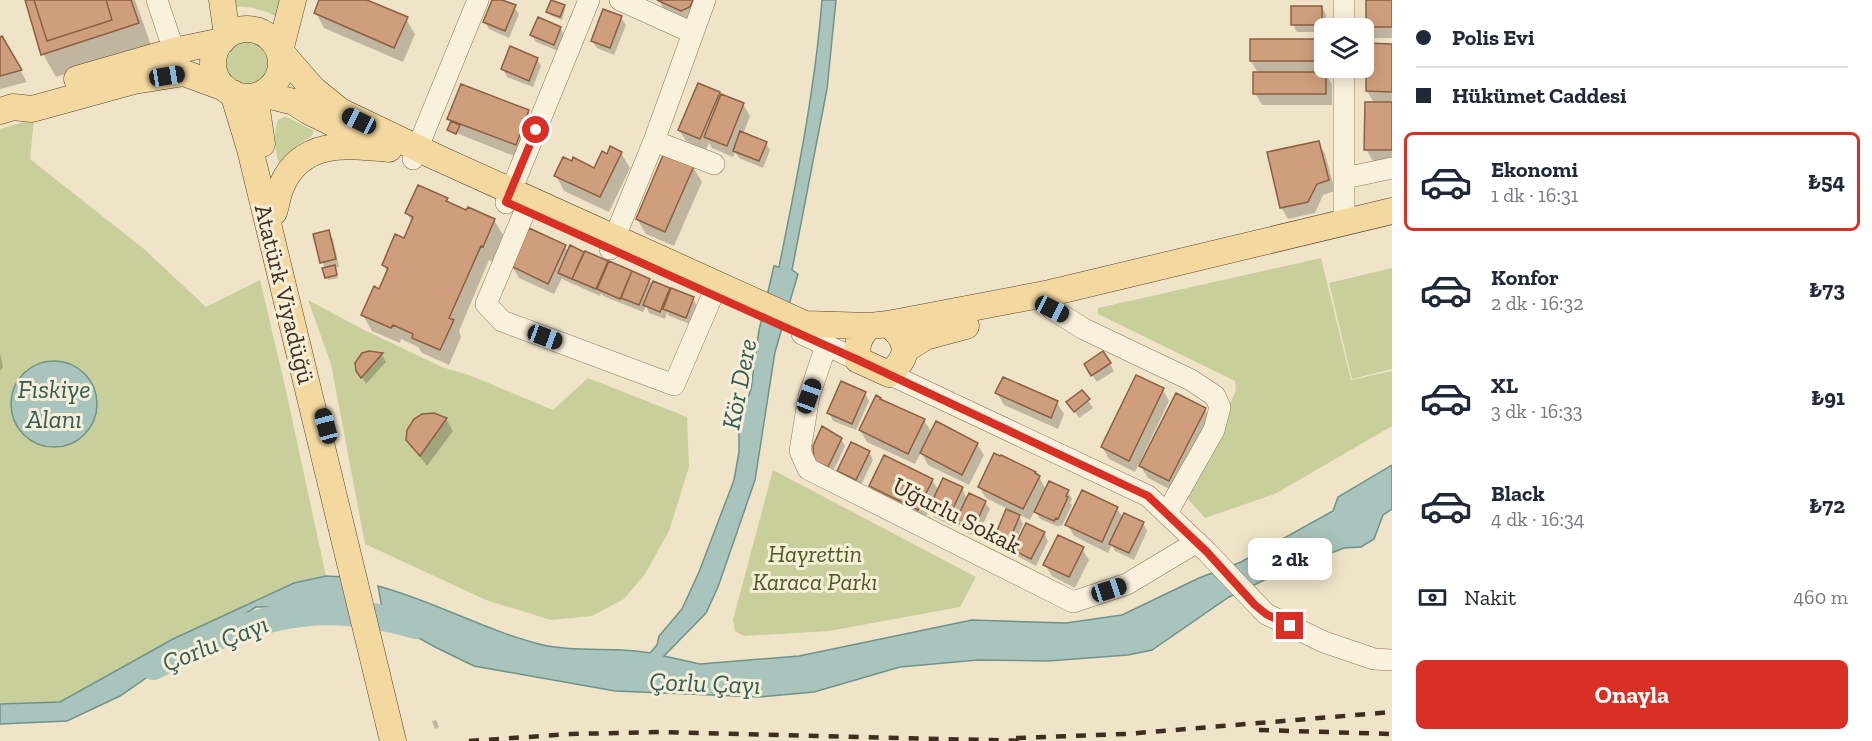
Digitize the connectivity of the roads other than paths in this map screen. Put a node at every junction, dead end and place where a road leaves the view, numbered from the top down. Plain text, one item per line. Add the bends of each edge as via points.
1 (157, 0) edge
2 (222, 0) edge
3 (293, 0) edge
4 (478, 0) edge
5 (589, 0) edge
6 (620, 0) edge
7 (705, 0) edge
8 (1344, 0) edge
9 (1344, 18) edge
10 (693, 33) junction
11 (224, 38) junction
12 (174, 51) junction
13 (280, 51) junction
14 (1344, 78) edge
15 (244, 93) junction
16 (6, 109) edge
17 (654, 141) junction
18 (389, 148) junction
19 (416, 154) junction
20 (714, 164) dead end
21 (1392, 168) edge
22 (1345, 178) junction
23 (521, 201) junction
24 (1392, 211) edge
25 (274, 212) junction
26 (1344, 222) junction
27 (1392, 229) edge
28 (613, 244) junction
29 (730, 298) junction
30 (1052, 309) junction
31 (879, 325) junction
32 (804, 329) junction
33 (826, 346) junction
34 (858, 360) junction
35 (899, 360) junction
36 (1167, 513) junction
37 (1202, 547) junction
38 (1392, 660) edge
39 (393, 741) edge
40 (410, 741) edge

1 - 12 street
2 - 11 main road
3 - 13 main road
4 - 19 street
5 - 23 street
6 - 10 street
7 - 10 street
8 - 9 street
10 - 17 street
11 - 12 main road
11 - 13 main road via 236,30 257,30 267,34
11 - 15 main road via 213,61 218,80
12 - 16 main road via 32,93
13 - 15 main road via 282,63 272,86
13 - 19 main road via 313,89 340,111
14 - 22 street
15 - 16 main road via 184,73 134,81 32,109
15 - 18 main road via 294,102
15 - 25 main road, Atatürk Viyadüğü
15 - 39 main road, Atatürk Viyadüğü via 255,169
17 - 20 street
17 - 28 street
18 - 19 main road
18 - 25 main road via 349,145 306,156 282,184
19 - 23 main road
21 - 22 street
22 - 26 street
23 - 28 main road
23 - 29 street via 486,304 502,321 674,385
24 - 26 main road
25 - 40 main road, Atatürk Viyadüğü via 284,266
26 - 31 main road via 1050,293
27 - 30 main road
28 - 29 main road
29 - 32 main road
30 - 35 main road via 925,337
30 - 36 street via 1215,396 1220,407 1214,430
31 - 32 main road
31 - 34 main road via 859,340
31 - 35 main road via 901,334
32 - 33 street
33 - 34 street
33 - 37 street, Uğurlu Sokak via 809,396 800,451 808,469 1073,602 1127,584
34 - 35 main road
35 - 36 street via 918,388 1148,496
36 - 37 street
37 - 38 street via 1266,614 1324,642 1374,659

